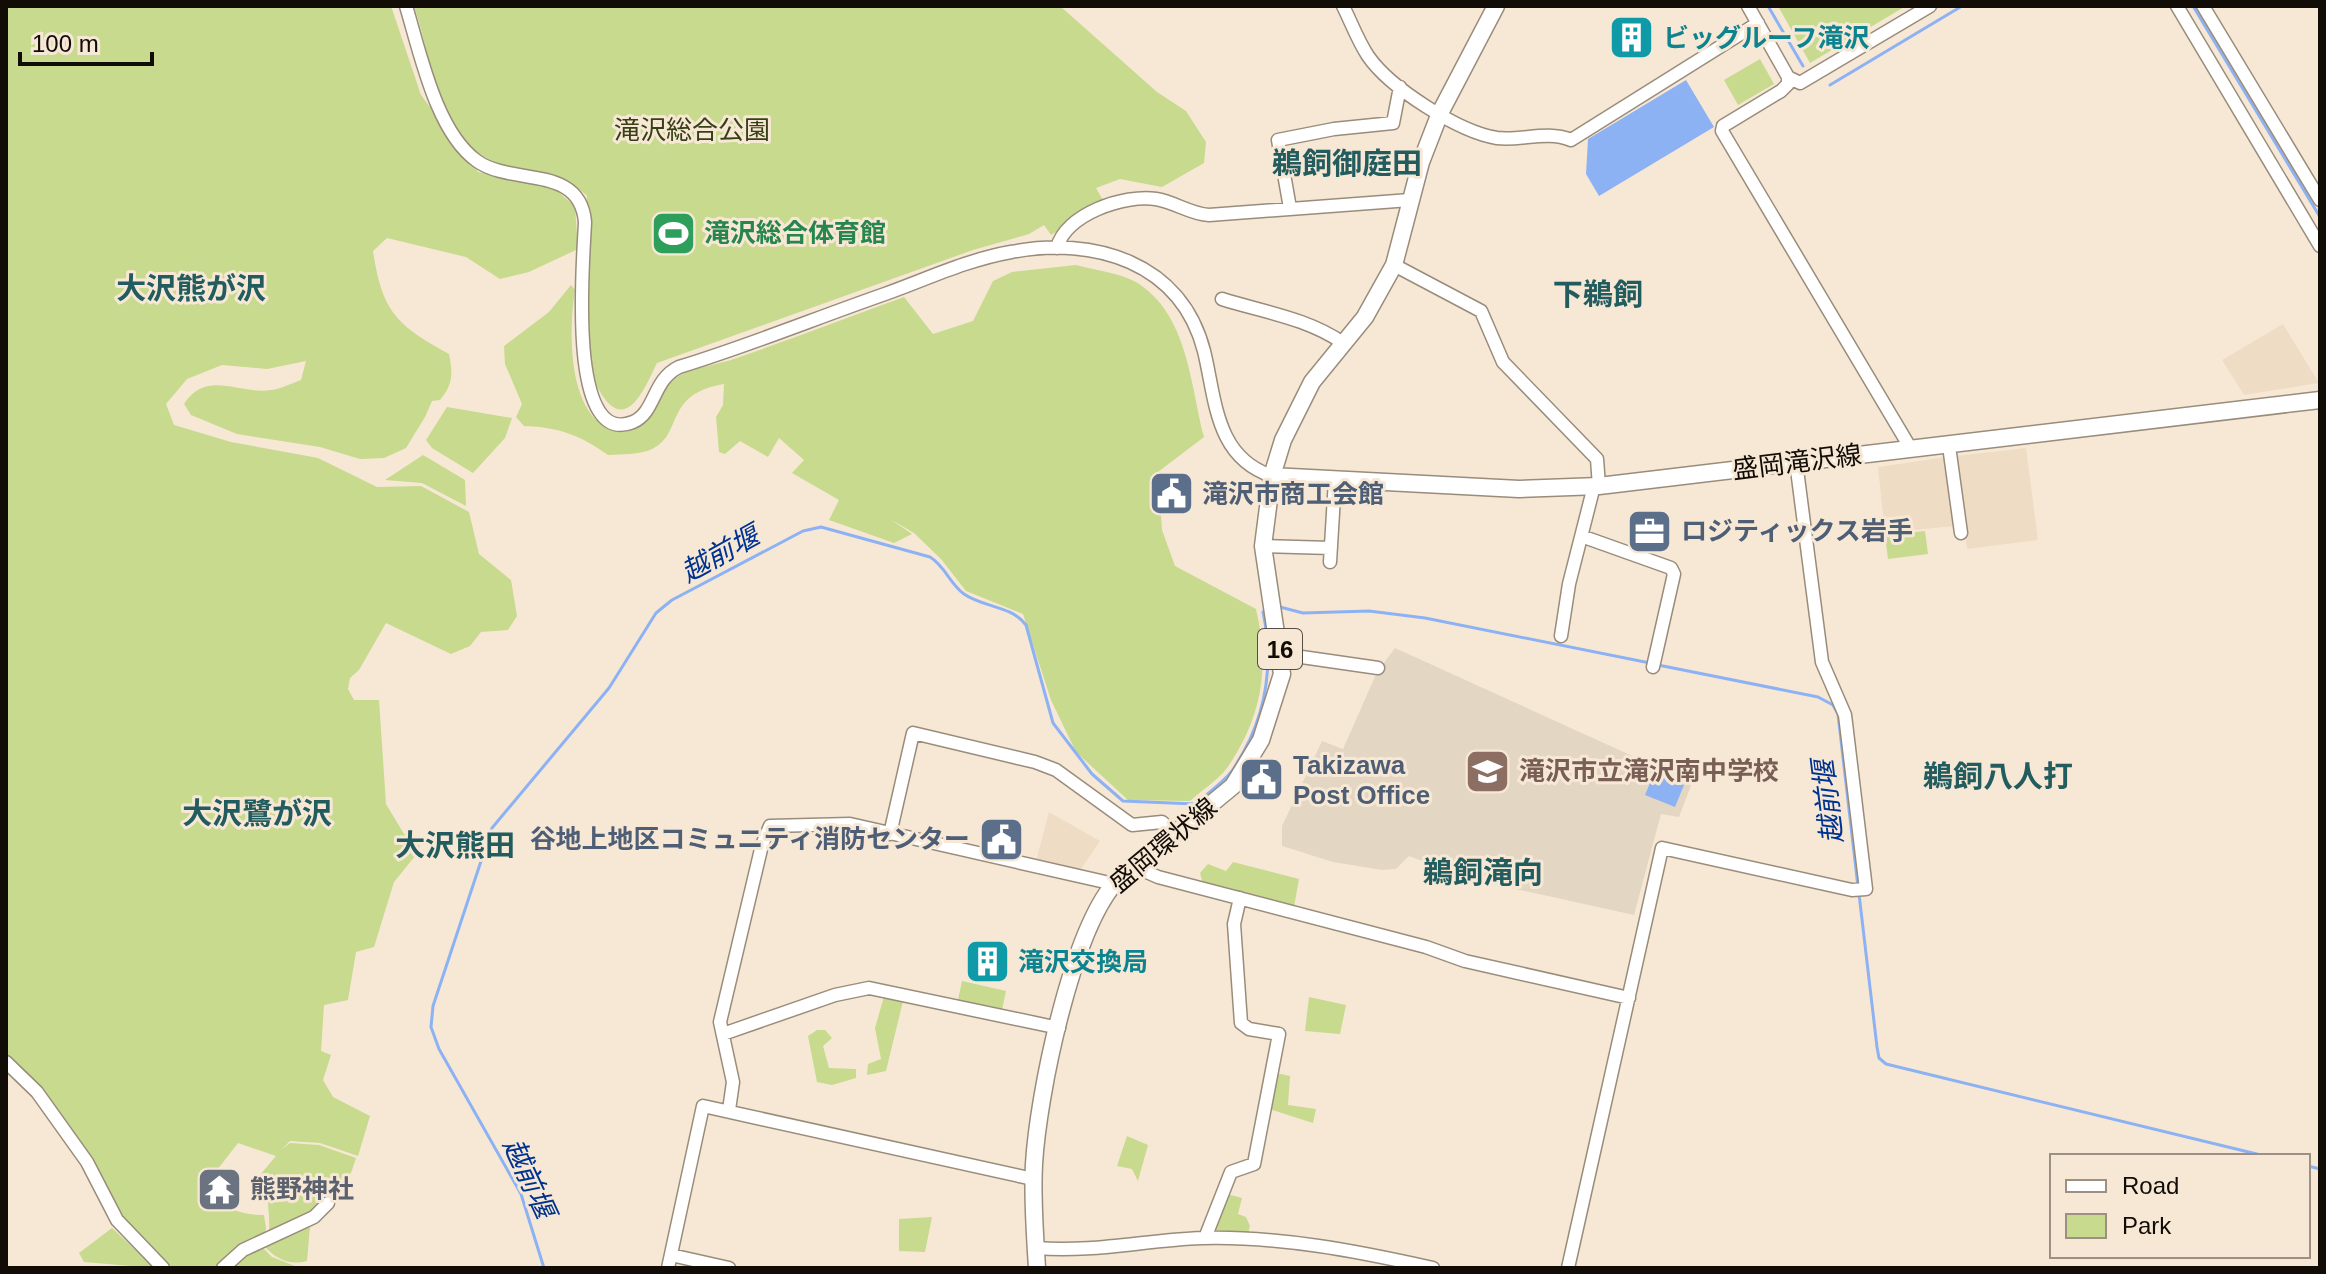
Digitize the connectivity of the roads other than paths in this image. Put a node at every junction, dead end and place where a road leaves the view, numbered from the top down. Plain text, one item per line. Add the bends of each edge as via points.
1 (406, 6) edge
2 (1343, 6) edge
3 (1496, 6) edge
4 (1748, 6) edge
5 (1930, 6) edge
6 (2177, 6) edge
7 (2203, 6) edge
8 (1758, 23) junction
9 (1788, 77) junction
10 (1400, 87) junction
11 (1440, 113) junction
12 (1410, 200) junction
13 (2320, 200) edge
14 (1290, 208) junction
15 (2320, 246) edge
16 (1057, 248) junction
17 (1394, 265) junction
18 (1222, 299) dead end
19 (1343, 343) junction
20 (2320, 400) edge
21 (1949, 446) junction
22 (1911, 449) junction
23 (1796, 462) junction
24 (1272, 476) junction
25 (1335, 480) junction
26 (1597, 486) junction
27 (1961, 533) dead end
28 (1584, 537) junction
29 (1263, 546) junction
30 (1331, 548) junction
31 (1330, 562) dead end
32 (1561, 636) dead end
33 (1281, 654) junction
34 (1654, 664) dead end
35 (1378, 668) dead end
36 (1174, 833) junction
37 (890, 834) junction
38 (1133, 866) junction
39 (1114, 884) junction
40 (1240, 898) junction
41 (1629, 998) junction
42 (1059, 1028) junction
43 (723, 1034) junction
44 (7, 1064) edge
45 (729, 1110) junction
46 (1033, 1179) junction
47 (328, 1203) dead end
48 (1205, 1238) junction
49 (1036, 1248) junction
50 (670, 1261) edge
51 (163, 1268) edge
52 (223, 1268) edge
53 (729, 1268) edge
54 (1037, 1268) edge
55 (1433, 1268) edge
56 (1568, 1268) edge

1 - 16 street via 430,86 461,147 479,163 550,181 581,201 583,362 596,409 609,421 637,420 659,382 679,367 941,271 1011,252
2 - 10 street via 1368,56
3 - 11 main road, 盛岡環状線 / 16
4 - 8 street
5 - 9 street via 1800,83
6 - 15 street
7 - 13 street
8 - 9 street
8 - 11 street via 1571,140 1473,133
9 - 22 street via 1781,91 1722,131
10 - 11 street
10 - 14 street via 1393,123 1278,140
11 - 12 main road, 盛岡環状線 / 16
12 - 14 street
12 - 17 main road, 盛岡環状線 / 16
14 - 16 street via 1196,214 1159,199 1128,199 1063,232
16 - 24 street via 1128,260 1174,292 1194,319 1222,433 1256,470
17 - 19 main road, 盛岡環状線 / 16 via 1365,317
17 - 26 street via 1481,311 1503,362 1597,459
18 - 19 street via 1297,319
19 - 24 main road, 盛岡環状線 / 16 via 1293,415
20 - 21 main road, 盛岡滝沢線
21 - 22 main road, 盛岡滝沢線
21 - 27 street
22 - 23 main road, 盛岡滝沢線
23 - 26 main road, 盛岡滝沢線
23 - 41 street via 1822,662 1845,715 1866,889 1662,848
24 - 25 main road, 盛岡滝沢線
24 - 29 main road, 盛岡環状線 / 16
25 - 26 main road, 盛岡滝沢線 via 1519,489
25 - 30 street
26 - 28 street
28 - 32 street
28 - 34 street via 1671,568 1674,574
29 - 30 street
29 - 33 main road, 盛岡環状線 / 16
30 - 31 street
33 - 35 street
33 - 36 main road, 盛岡環状線 / 16 via 1278,691 1252,759 1211,807
36 - 37 street via 1162,822 1132,825 1056,770 913,733
36 - 38 main road, 盛岡環状線 / 16
37 - 39 street
37 - 43 street via 850,824 770,826 720,1022
38 - 39 main road, 盛岡環状線 / 16
38 - 40 street
39 - 42 main road, 盛岡環状線 / 16 via 1098,902 1084,932
40 - 41 street via 1465,961
40 - 48 street via 1234,924 1241,1023 1279,1034 1254,1164 1231,1172
41 - 56 street
42 - 43 street via 869,988
42 - 46 main road, 盛岡環状線 / 16
43 - 45 street via 733,1082
44 - 51 street via 37,1092 87,1162 117,1220
45 - 46 street
45 - 50 street via 703,1106
46 - 49 main road, 盛岡環状線 / 16
47 - 52 street via 314,1217 243,1250
48 - 49 street via 1067,1251
48 - 55 street via 1335,1246
49 - 54 main road, 盛岡環状線 / 16
50 - 53 street

